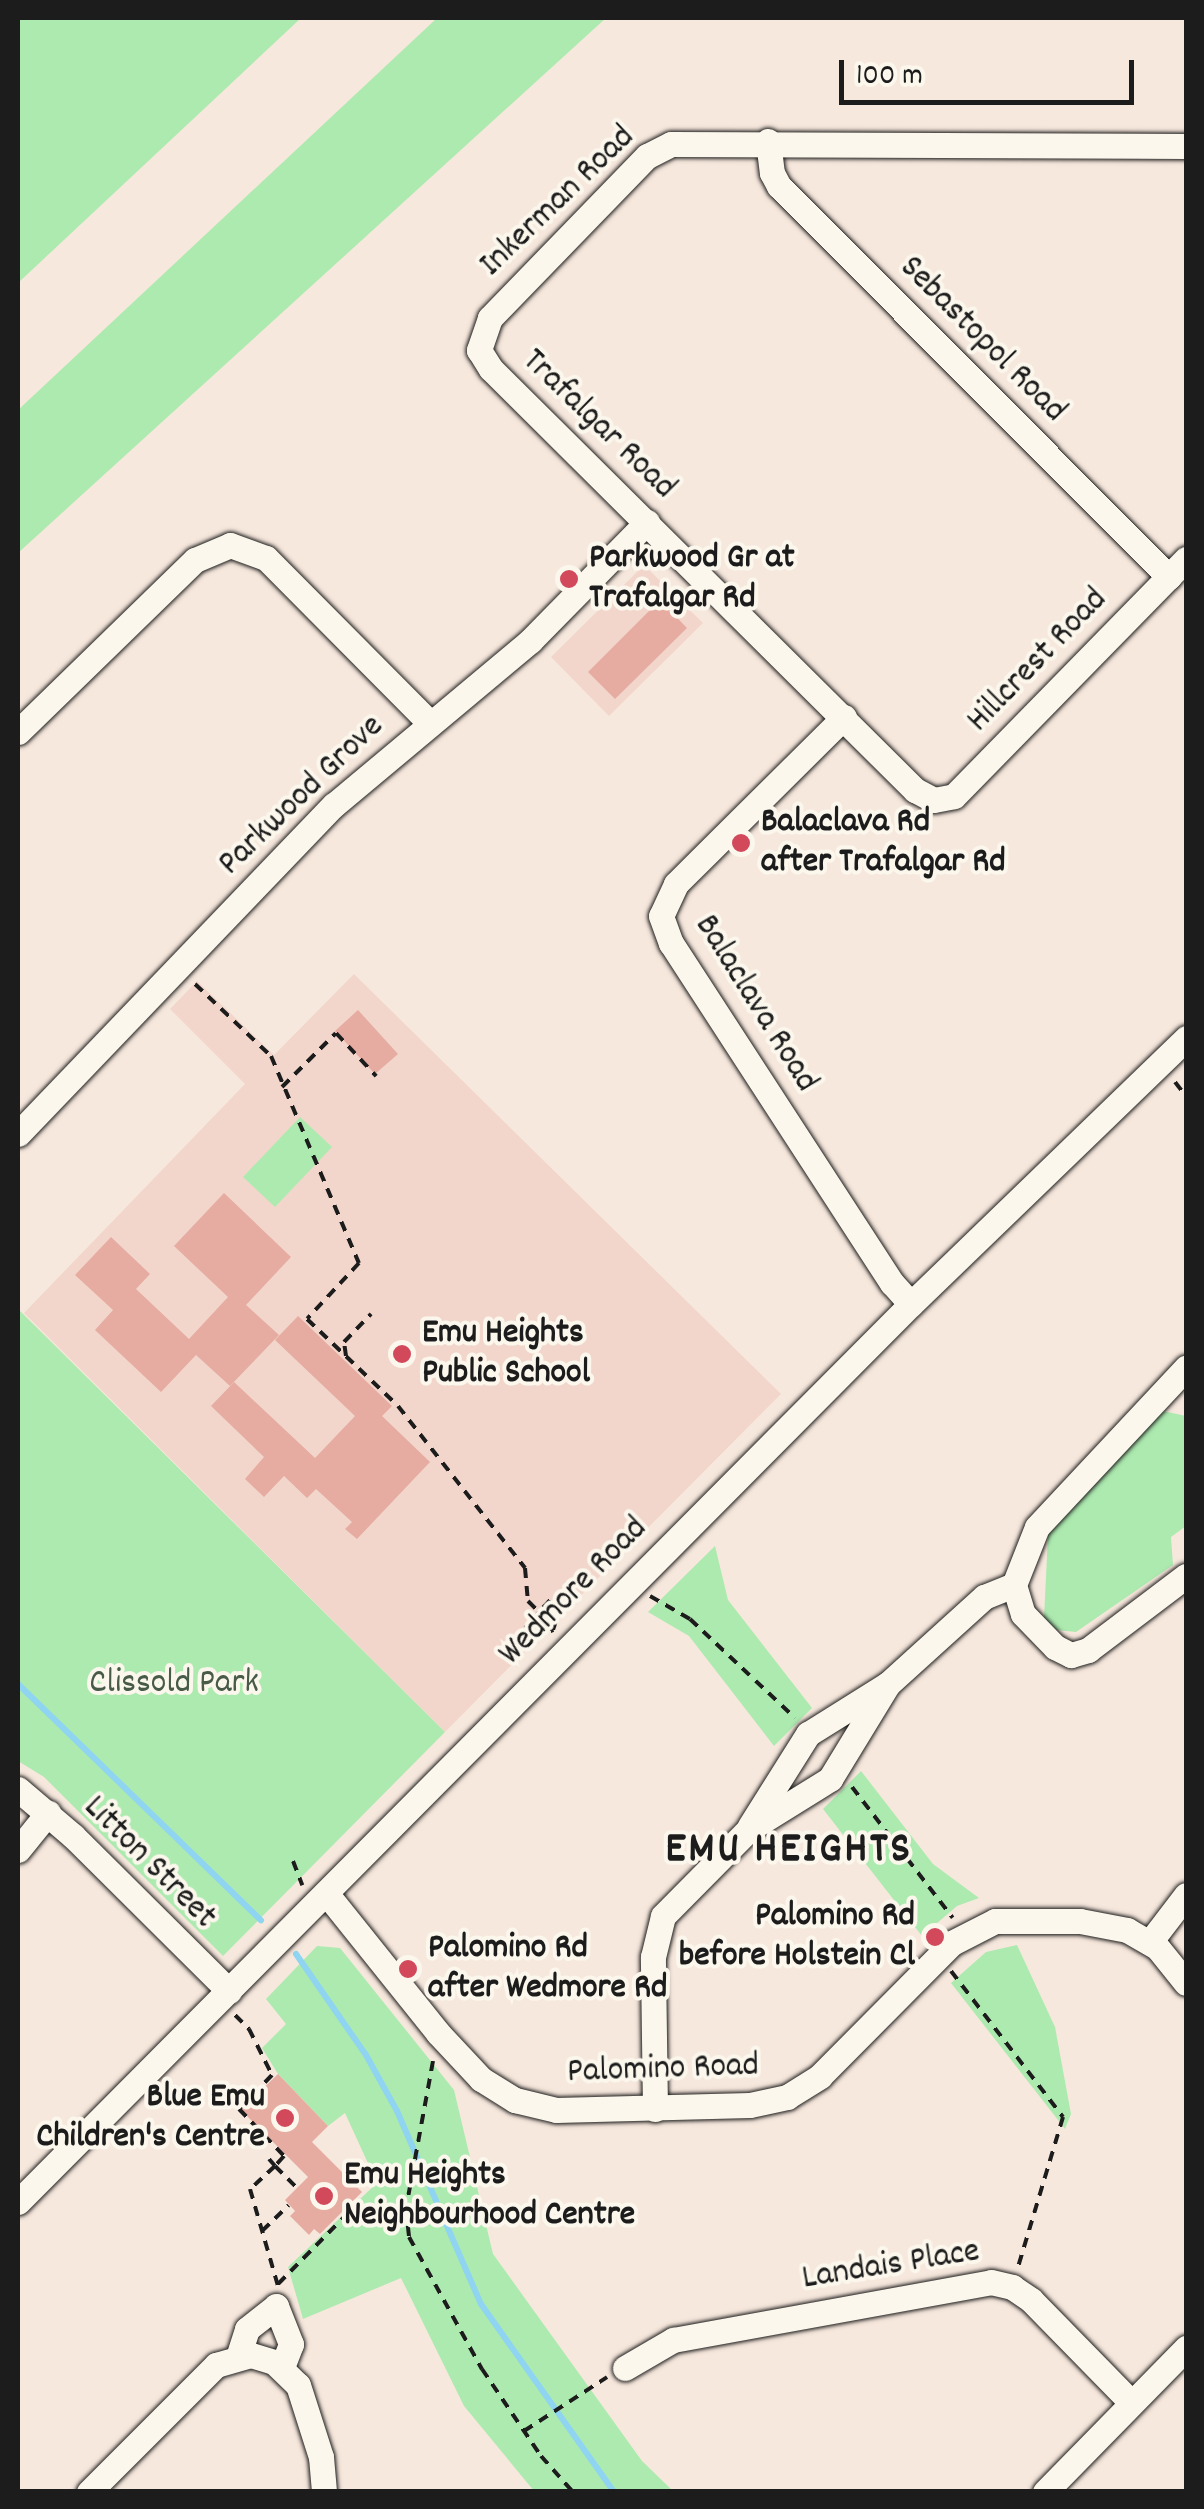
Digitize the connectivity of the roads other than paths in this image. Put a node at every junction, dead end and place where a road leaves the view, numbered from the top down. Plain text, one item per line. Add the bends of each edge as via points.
1 (768, 141) junction
2 (1186, 146) edge
3 (480, 344) joint
4 (647, 522) junction
5 (1178, 568) edge
6 (844, 717) junction
7 (430, 723) junction
8 (18, 732) edge
9 (934, 800) joint
10 (1186, 1038) edge
11 (18, 1134) edge
12 (911, 1304) junction
13 (1186, 1368) edge
14 (1186, 1576) edge
15 (1014, 1586) junction
16 (888, 1684) junction
17 (18, 1790) edge
18 (48, 1813) junction
19 (748, 1830) junction
20 (18, 1850) edge
21 (326, 1893) junction
22 (1186, 1896) edge
23 (1150, 1942) junction
24 (1186, 1983) edge
25 (229, 2000) junction
26 (655, 2109) junction
27 (18, 2202) edge
28 (1186, 2348) edge
29 (238, 2357) junction
30 (282, 2367) junction
31 (624, 2368) road end
32 (1132, 2402) junction
33 (89, 2492) edge
34 (324, 2492) edge
35 (1045, 2492) edge

1 - 2 street, Inkerman Road
1 - 3 street, Inkerman Road via 658,148 490,318
1 - 5 street, Sebastopol Road via 778,186
3 - 4 street, Trafalgar Road via 490,368
4 - 6 street, Trafalgar Road
4 - 7 street, Parkwood Grove via 530,641
5 - 9 street, Hillcrest Road via 954,796
6 - 9 street, Trafalgar Road via 915,790
6 - 12 street, Balaclava Road via 676,884 661,916 671,943
7 - 8 street via 266,558 230,545 195,560
7 - 11 street, Parkwood Grove via 334,805
10 - 12 street, Wedmore Road
12 - 21 street, Wedmore Road
13 - 15 street via 1037,1527
14 - 15 street via 1088,1650 1071,1654 1022,1614
15 - 16 street via 984,1597
16 - 19 street via 830,1778
16 - 19 street via 800,1742
17 - 18 street, Litton Street
18 - 20 street
18 - 25 street, Litton Street
19 - 26 street via 663,1916 656,1933
21 - 25 street, Wedmore Road
21 - 26 street, Palomino Road via 438,2033 490,2086 556,2110
22 - 23 street
23 - 24 street, Palomino Road
23 - 26 street, Palomino Road via 1099,1923 1015,1918 964,1933 797,2092 750,2105
25 - 27 street, Wedmore Road
28 - 32 street
29 - 30 street via 261,2357
29 - 30 street via 247,2329 277,2295 291,2344
29 - 33 street via 216,2366
30 - 34 street via 306,2403
31 - 32 street, Landais Place via 673,2340 981,2282 1031,2300
32 - 35 street

